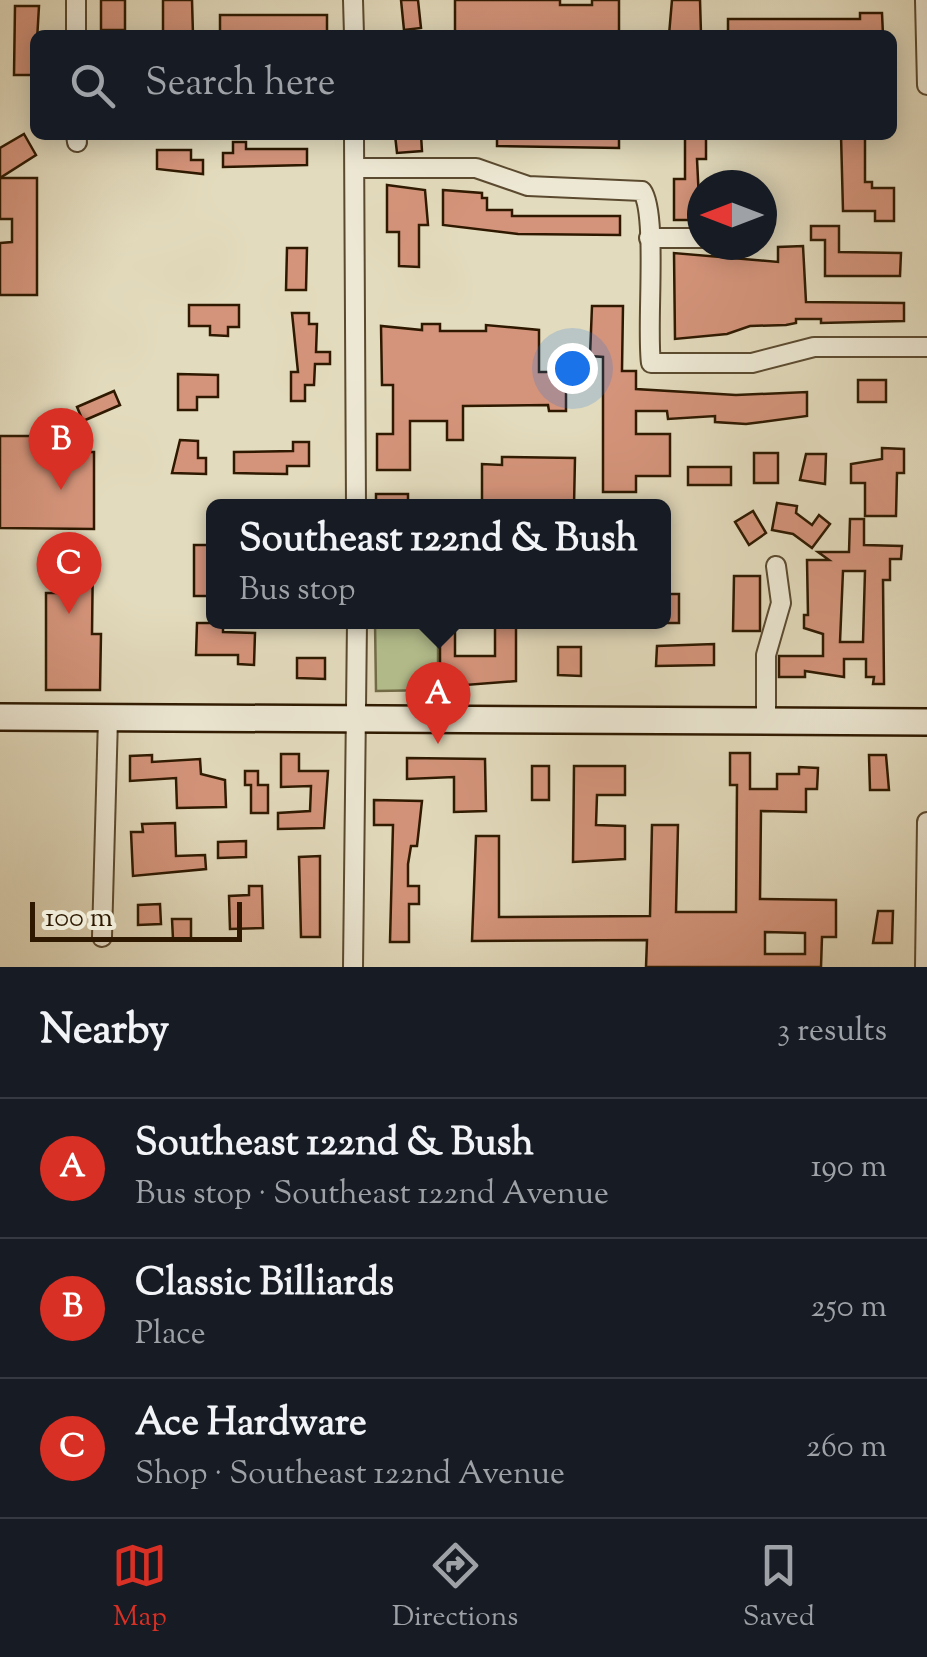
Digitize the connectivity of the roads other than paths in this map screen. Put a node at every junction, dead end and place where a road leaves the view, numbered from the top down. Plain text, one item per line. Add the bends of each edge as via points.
1 (76, 0) edge
2 (354, 0) edge
3 (925, 0) edge
4 (76, 30) edge
5 (354, 30) edge
6 (927, 85) edge
7 (354, 140) edge
8 (354, 168) junction
9 (649, 238) junction
10 (687, 238) edge
11 (927, 346) edge
12 (356, 499) edge
13 (776, 566) dead end
14 (357, 629) edge
15 (0, 718) edge
16 (108, 718) junction
17 (356, 719) junction
18 (766, 722) junction
19 (927, 722) edge
20 (927, 822) edge
21 (102, 938) dead end
22 (354, 967) edge
23 (925, 967) edge

1 - 4 street
2 - 5 street
3 - 6 street
7 - 8 street
8 - 9 street via 476,168 528,186 642,191
8 - 12 street
9 - 10 street
9 - 11 street via 651,363 752,363 814,347
13 - 18 street via 781,603 767,642
14 - 17 street
15 - 16 main road
16 - 17 main road
16 - 21 street
17 - 18 main road
17 - 22 street
18 - 19 main road
20 - 23 street

